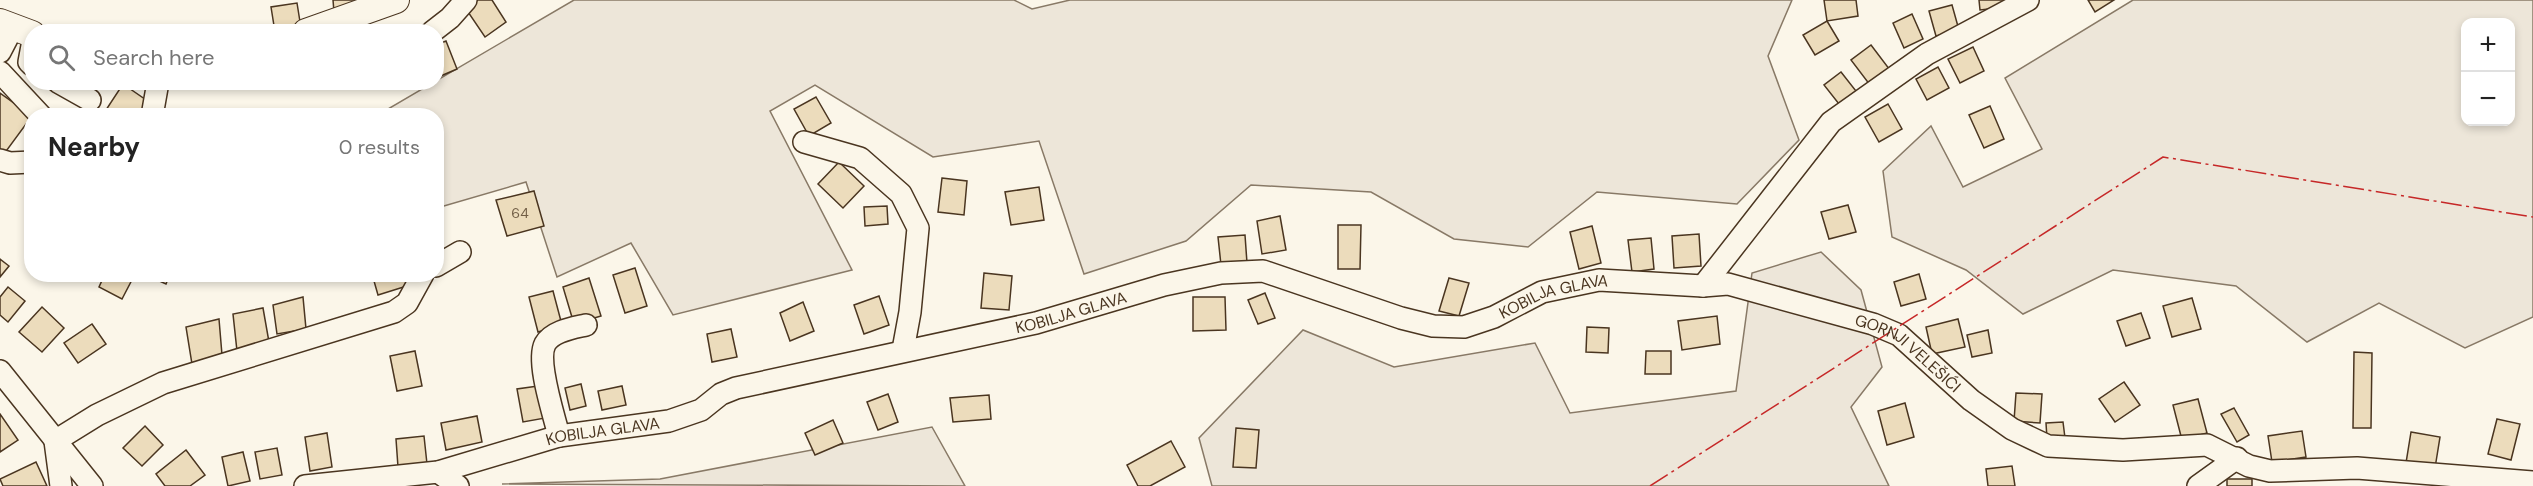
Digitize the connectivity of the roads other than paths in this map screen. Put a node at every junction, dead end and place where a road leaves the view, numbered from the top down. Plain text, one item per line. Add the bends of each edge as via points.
1 (396, 0) edge
2 (466, 0) edge
3 (2028, 0) edge
4 (328, 24) edge
5 (442, 24) edge
6 (15, 28) edge
7 (0, 52) edge
8 (0, 72) edge
9 (72, 90) edge
10 (157, 90) edge
11 (90, 100) dead end
12 (34, 108) edge
13 (153, 108) edge
14 (804, 142) dead end
15 (0, 160) edge
16 (24, 162) edge
17 (460, 252) dead end
18 (444, 261) edge
19 (419, 282) edge
20 (1704, 286) junction
21 (586, 325) dead end
22 (903, 350) junction
23 (0, 371) edge
24 (559, 436) junction
25 (55, 441) junction
26 (2237, 458) junction
27 (438, 472) junction
28 (2533, 482) edge
29 (61, 486) edge
30 (92, 486) edge
31 (304, 486) edge
32 (458, 486) edge
33 (2198, 486) edge

1 - 4 main road
2 - 5 street
3 - 20 street via 1926,54 1831,122
6 - 7 street
8 - 12 street
9 - 11 street
10 - 13 street
14 - 22 street via 860,158 901,194 918,228
15 - 16 street
17 - 18 street
19 - 25 street via 407,303 394,312 163,383 97,415
20 - 22 street, KOBILJA GLAVA via 1599,280 1542,292 1494,317 1464,327 1443,327 1342,300 1263,271 1221,273 1164,285 1036,323
20 - 26 street, GORNJI VELEŠIĆI via 1728,284 1873,324 1899,335 1971,400 2012,429 2048,447 2123,450 2207,445
21 - 24 street via 564,330 546,342 541,356
22 - 24 street, KOBILJA GLAVA via 736,388 701,410 669,421
23 - 25 street
24 - 27 street, KOBILJA GLAVA
25 - 29 street
25 - 30 street
26 - 28 street, GORNJI VELEŠIĆI via 2249,466 2270,471 2357,468
26 - 33 street
27 - 31 street, KOBILJA GLAVA
27 - 32 street

